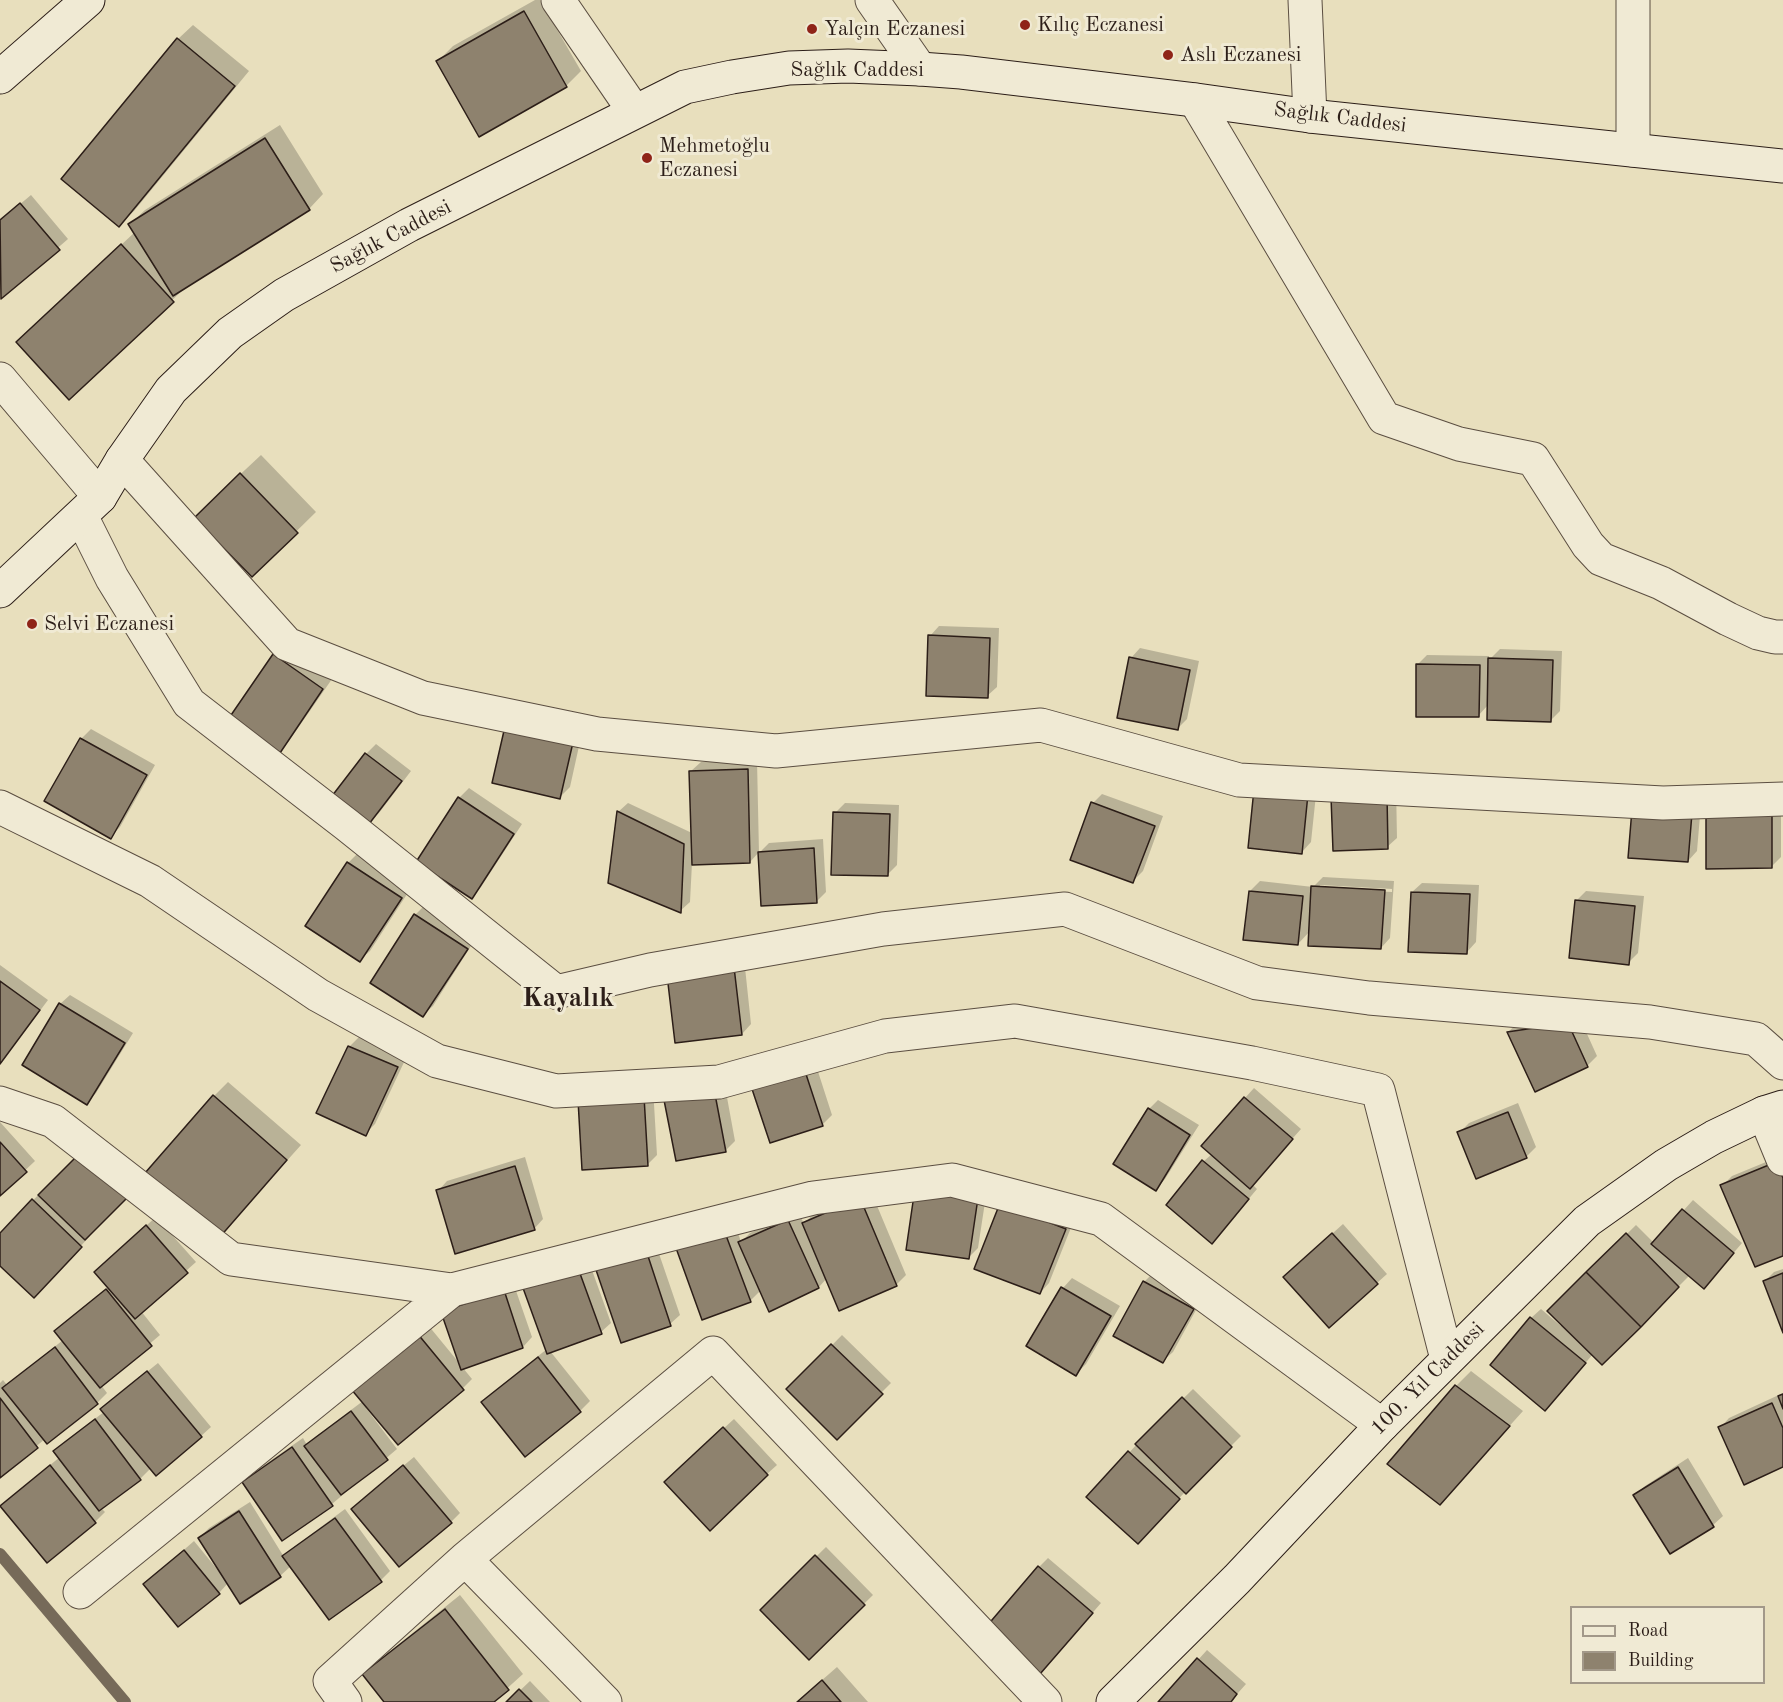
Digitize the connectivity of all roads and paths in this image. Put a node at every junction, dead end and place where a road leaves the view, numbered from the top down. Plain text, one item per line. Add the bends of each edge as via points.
1 (88, 0) edge
2 (558, 0) edge
3 (872, 0) edge
4 (1305, 0) edge
5 (1633, 0) edge
6 (920, 69) junction
7 (0, 76) edge
8 (1195, 100) junction
9 (634, 111) junction
10 (1310, 116) junction
11 (1633, 150) junction
12 (1783, 166) edge
13 (0, 379) edge
14 (122, 460) junction
15 (90, 506) junction
16 (0, 591) edge
17 (1783, 637) edge
18 (1783, 799) edge
19 (0, 807) edge
20 (1783, 1063) edge
21 (0, 1103) edge
22 (1773, 1110) edge
23 (1783, 1159) edge
24 (452, 1290) junction
25 (1447, 1359) junction
26 (1382, 1425) junction
27 (465, 1559) junction
28 (80, 1592) dead end
29 (345, 1702) edge
30 (605, 1702) edge
31 (1045, 1702) edge
32 (1113, 1702) edge

1 - 7 street
2 - 9 street
3 - 6 street
4 - 10 street
5 - 11 street
6 - 8 street, Sağlık Caddesi
6 - 9 street, Sağlık Caddesi via 848,66 777,70 685,87
8 - 10 street, Sağlık Caddesi
8 - 17 street via 1384,418 1459,444 1533,459 1601,559 1661,583 1758,633
9 - 14 street, Sağlık Caddesi via 409,225 284,295 230,333 171,390
10 - 11 street, Sağlık Caddesi
11 - 12 street, Sağlık Caddesi
13 - 15 street
14 - 15 street, Sağlık Caddesi
14 - 18 street via 287,644 423,698 597,734 776,751 1041,725 1239,780 1663,803
15 - 16 street, Sağlık Caddesi
15 - 20 street via 112,578 189,703 556,993 650,970 883,929 1065,909 1257,983 1369,998 1650,1022 1756,1039
19 - 25 street via 150,881 318,995 437,1060 556,1091 719,1082 885,1036 1015,1021 1252,1063 1377,1090
21 - 24 street via 53,1121 231,1259
22 - 23 street
22 - 25 street, 100. Yıl Caddesi via 1714,1137 1587,1221
24 - 26 street via 813,1198 952,1180 1101,1220
24 - 28 street
25 - 26 street, 100. Yıl Caddesi
26 - 32 street, 100. Yıl Caddesi via 1237,1579
27 - 29 street via 330,1681
27 - 30 street
27 - 31 street via 712,1353

